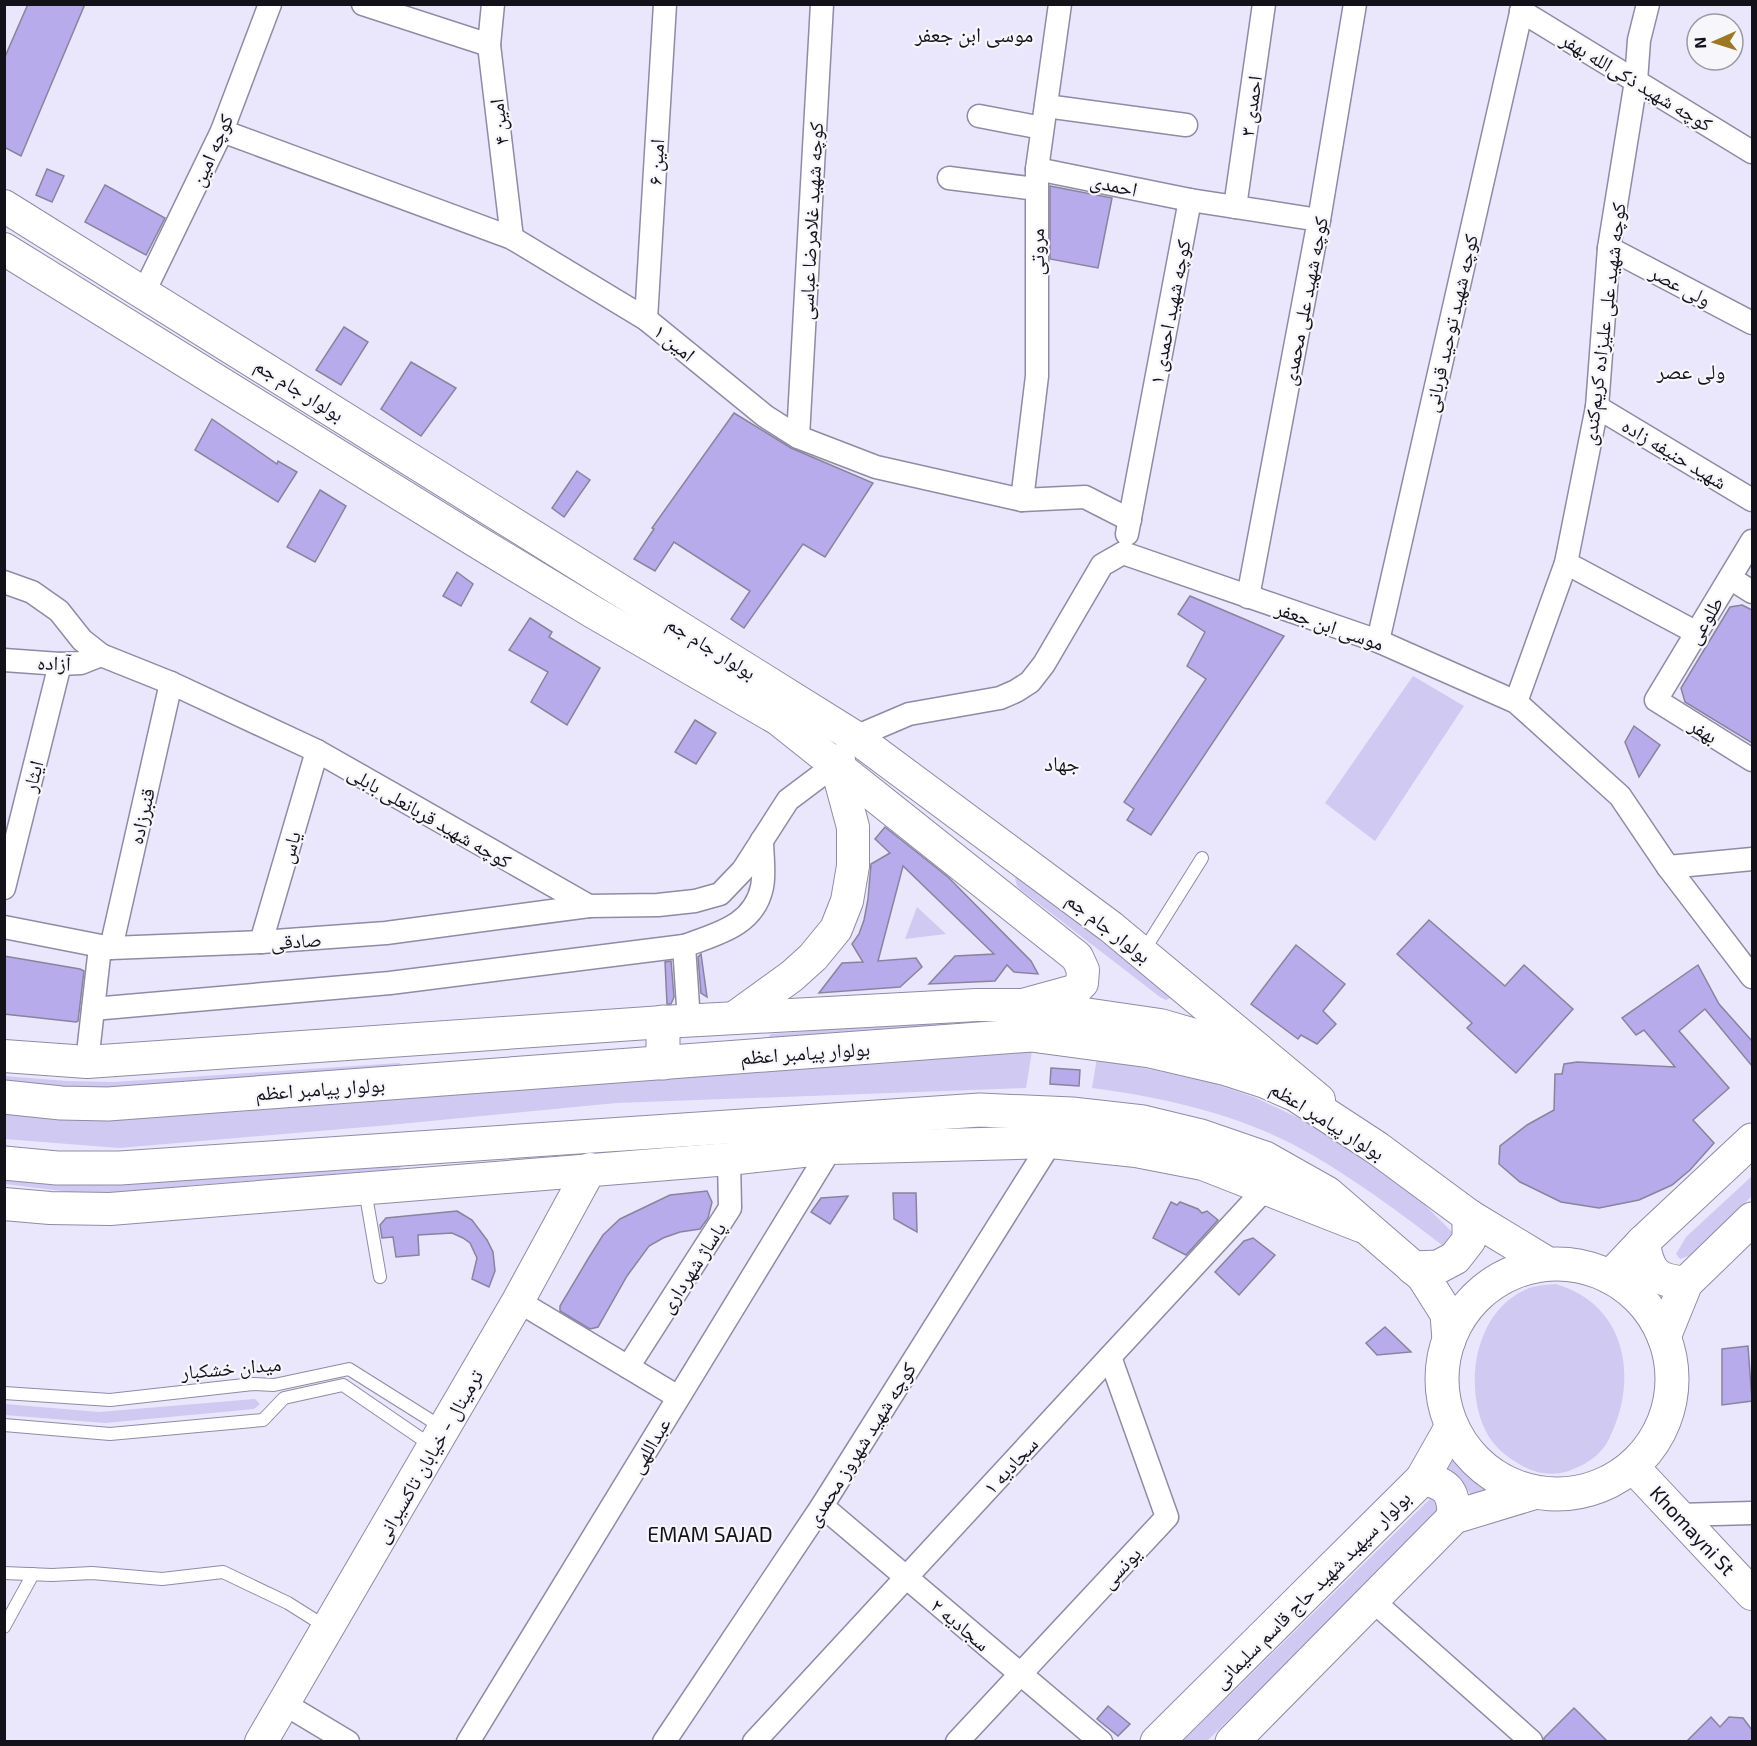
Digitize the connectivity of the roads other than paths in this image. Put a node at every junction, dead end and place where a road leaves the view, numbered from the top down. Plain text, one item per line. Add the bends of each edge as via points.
1 (270, 4) edge
2 (363, 4) edge
3 (493, 4) edge
4 (665, 4) edge
5 (822, 4) edge
6 (1060, 4) edge
7 (1264, 4) edge
8 (1355, 4) edge
9 (1648, 4) edge
10 (1522, 8) edge
11 (489, 45) junction
12 (1636, 81) junction
13 (979, 116) dead end
14 (1044, 117) junction
15 (1186, 125) dead end
16 (222, 131) junction
17 (1752, 152) edge
18 (949, 178) dead end
19 (1037, 179) junction
20 (1190, 200) junction
21 (4, 206) edge
22 (1235, 207) junction
23 (1319, 220) junction
24 (512, 238) junction
25 (1609, 248) junction
26 (4, 249) edge
27 (144, 292) junction
28 (646, 319) junction
29 (1752, 323) edge
30 (1597, 407) junction
31 (798, 437) junction
32 (1022, 500) junction
33 (1752, 500) edge
34 (494, 513) junction
35 (1130, 520) junction
36 (474, 540) junction
37 (1752, 541) edge
38 (1123, 553) junction
39 (1566, 563) junction
40 (1730, 578) junction
41 (4, 582) edge
42 (614, 585) junction
43 (1752, 592) edge
44 (1248, 597) junction
45 (593, 612) junction
46 (1697, 633) junction
47 (1378, 641) junction
48 (101, 655) junction
49 (4, 660) edge
50 (60, 664) junction
51 (171, 683) junction
52 (1656, 700) joint
53 (1516, 702) junction
54 (855, 737) junction
55 (317, 751) junction
56 (1752, 760) edge
57 (836, 764) junction
58 (762, 840) junction
59 (1007, 850) junction
60 (1202, 858) dead end
61 (1752, 859) edge
62 (1668, 867) junction
63 (983, 882) junction
64 (4, 888) edge
65 (589, 906) junction
66 (4, 927) edge
67 (261, 942) junction
68 (684, 946) junction
69 (105, 952) junction
70 (1143, 953) junction
71 (1752, 977) edge
72 (1023, 1005) junction
73 (93, 1009) junction
74 (734, 1018) junction
75 (676, 1021) junction
76 (4, 1056) edge
77 (1266, 1056) junction
78 (87, 1062) junction
79 (663, 1063) junction
80 (4, 1097) edge
81 (1752, 1140) edge
82 (1051, 1142) junction
83 (831, 1148) junction
84 (1377, 1149) junction
85 (729, 1159) junction
86 (4, 1163) edge
87 (590, 1168) junction
88 (1266, 1188) junction
89 (365, 1189) junction
90 (4, 1204) edge
91 (1469, 1216) junction
92 (1752, 1219) edge
93 (1370, 1230) junction
94 (1644, 1242) junction
95 (1548, 1264) junction
96 (1413, 1268) junction
97 (380, 1277) dead end
98 (1610, 1277) junction
99 (1686, 1283) junction
100 (518, 1301) junction
101 (1664, 1337) junction
102 (1449, 1340) junction
103 (1110, 1357) junction
104 (628, 1366) junction
105 (4, 1393) edge
106 (678, 1397) junction
107 (4, 1425) edge
108 (1452, 1426) junction
109 (439, 1438) junction
110 (1633, 1467) junction
111 (1422, 1479) junction
112 (1533, 1492) junction
113 (822, 1506) junction
114 (1752, 1513) edge
115 (1678, 1515) junction
116 (1454, 1517) junction
117 (4, 1573) edge
118 (33, 1574) junction
119 (906, 1577) junction
120 (1752, 1594) edge
121 (1372, 1600) junction
122 (4, 1627) edge
123 (327, 1628) junction
124 (1020, 1674) junction
125 (283, 1703) junction
126 (1531, 1741) edge
127 (261, 1742) edge
128 (348, 1742) edge
129 (468, 1742) edge
130 (664, 1742) edge
131 (754, 1742) edge
132 (957, 1742) edge
133 (1101, 1742) edge
134 (1157, 1742) edge
135 (1232, 1742) edge

1 - 16 street, کوچه امین
2 - 11 street
3 - 11 street, امین ۴
4 - 28 street, امین ۶
5 - 31 street, کوچه شهید غلامرضا عباسی
6 - 14 street, مروتی
7 - 22 street, احمدی ۳
8 - 23 street, کوچه شهید علی محمدی
9 - 12 street, کوچه شهید علی علیزاده کریم‌کندی via 1639,40
10 - 12 street, کوچه شهید ذکی‌الله بهفر
10 - 47 street, کوچه شهید توحید قربانی
11 - 24 street, امین ۴
12 - 17 street, کوچه شهید ذکی‌الله بهفر
12 - 25 street, کوچه شهید علی علیزاده کریم‌کندی
13 - 14 street
14 - 15 street
14 - 19 street, مروتی
16 - 24 street, امین ۱
16 - 27 street, کوچه امین
18 - 19 street, احمدی
19 - 20 street, احمدی
19 - 32 street, مروتی via 1037,376
20 - 22 street
20 - 35 street, کوچه شهید احمدی ۱
21 - 27 main road, بولوار جام جم
22 - 23 street
23 - 44 street, کوچه شهید علی محمدی
24 - 28 street, امین ۱
25 - 29 street, ولی عصر
25 - 30 street, کوچه شهید علی علیزاده کریم‌کندی
26 - 36 main road, بولوار جام جم
27 - 34 main road, بولوار جام جم
28 - 31 street, امین ۱ via 765,416
30 - 33 street, شهید حنیفه زاده
30 - 39 street, کوچه شهید علی علیزاده کریم‌کندی
31 - 32 street, امین ۱ via 876,467
32 - 35 street, امین ۱ via 1085,497
34 - 36 main road
34 - 42 main road, بولوار جام جم
35 - 38 street, کوچه شهید احمدی ۱
36 - 45 main road, بولوار جام جم
37 - 40 street, طلوعی
38 - 44 street, موسی ابن جعفر
38 - 54 street via 1102,565 1030,682 1000,698 909,714
39 - 46 street
39 - 53 street, کوچه شهید علی علیزاده کریم‌کندی
40 - 43 street
40 - 46 street, طلوعی
41 - 48 street, کوچه شهید قربانعلی بابلی via 32,592 59,611 82,640
42 - 45 main road
42 - 54 main road, بولوار جام جم
44 - 47 street, موسی ابن جعفر
45 - 57 main road, بولوار جام جم via 778,719
46 - 52 street, طلوعی
47 - 53 street, موسی ابن جعفر
48 - 50 street, آزاده via 81,663
48 - 51 street, کوچه شهید قربانعلی بابلی
49 - 50 street, آزاده
50 - 64 street, ایثار
51 - 55 street, کوچه شهید قربانعلی بابلی
51 - 69 street, قنبرزاده
52 - 56 street, بهفر
53 - 62 street, موسی ابن جعفر via 1620,796
54 - 57 main road
54 - 59 main road, بولوار جام جم
55 - 65 street, کوچه شهید قربانعلی بابلی
55 - 67 street, یاس
57 - 58 street via 788,800
57 - 63 main road, بولوار جام جم
57 - 74 main road via 853,827 853,866 847,901 836,929 792,976
58 - 65 street via 743,870 720,894 658,905
58 - 68 street via 762,887 750,915 728,929
59 - 63 main road
59 - 70 main road, بولوار جام جم
60 - 70 lane
61 - 62 street
62 - 71 street, موسی ابن جعفر
63 - 72 main road, بولوار جام جم via 1077,957 1083,970 1082,983 1074,991
65 - 67 street, صادقی via 386,933
66 - 69 street, صادقی
67 - 69 street, صادقی
68 - 73 street via 390,983
68 - 75 street
69 - 73 street, قنبرزاده
70 - 77 main road, بولوار جام جم
72 - 74 main road, بولوار پیامبر اعظم
72 - 77 main road, بولوار پیامبر اعظم via 1160,1025
73 - 78 street, قنبرزاده
74 - 75 main road, بولوار پیامبر اعظم
75 - 78 main road, بولوار پیامبر اعظم
75 - 79 main road
76 - 78 main road, بولوار پیامبر اعظم
77 - 84 main road, بولوار جام جم
79 - 80 main road, بولوار پیامبر اعظم via 108,1104
79 - 84 main road, بولوار پیامبر اعظم via 1031,1035 1075,1040 1150,1051 1264,1081 1296,1095
81 - 94 main road
82 - 83 main road
82 - 88 main road via 1136,1151 1203,1164
82 - 113 street, کوچه شهید شهروز محمدی
83 - 85 main road
83 - 106 street, عبداللهی
84 - 91 main road, بولوار پیامبر اعظم
85 - 87 main road
85 - 104 street, پاساژ شهرداری via 730,1208
86 - 93 main road via 120,1168 980,1110 1072,1114 1143,1122 1265,1158 1327,1193
87 - 89 main road
87 - 100 main road, ترمینال - خیابان تاکسیرانی
88 - 93 main road
88 - 103 street, سجادیه ۱
89 - 90 main road via 110,1209
89 - 97 lane
91 - 95 main road, بولوار پیامبر اعظم
91 - 96 main road via 1469,1240 1455,1258 1438,1267
92 - 99 main road
93 - 96 main road
94 - 98 main road
94 - 99 main road via 1653,1273 1669,1282
95 - 98 main road via 1580,1266
95 - 102 main road via 1516,1272 1487,1288 1464,1311
96 - 102 main road via 1423,1276 1447,1314
98 - 101 main road via 1633,1292
99 - 101 main road
100 - 104 street
100 - 109 main road, ترمینال - خیابان تاکسیرانی
101 - 110 main road via 1672,1372 1669,1407 1655,1440
102 - 108 main road via 1442,1369 1443,1398
103 - 119 street, سجادیه ۱
103 - 124 street, یونسی via 1167,1517
104 - 106 street
105 - 109 lane, میدان خشکبار via 110,1400 253,1383 274,1385 349,1369
106 - 129 street, عبداللهی
107 - 109 lane, میدان خشکبار via 110,1434 263,1420 284,1398 343,1384
108 - 111 main road, بولوار سپهبد شهید حاج قاسم سلیمانی
108 - 112 main road via 1471,1457 1499,1479
109 - 123 main road, ترمینال - خیابان تاکسیرانی
110 - 112 main road via 1602,1486 1568,1495
110 - 115 main road, Khomayni St
111 - 116 main road via 1439,1482 1449,1491
111 - 134 main road, بولوار سپهبد شهید حاج قاسم سلیمانی
112 - 116 main road
113 - 119 street, سجادیه ۲
113 - 130 street, کوچه شهید شهروز محمدی
114 - 115 street
115 - 120 main road, Khomayni St
116 - 121 main road
117 - 118 lane
118 - 122 lane
118 - 123 lane via 92,1573 162,1579 223,1572 288,1603
119 - 124 street, سجادیه ۲
119 - 131 street, سجادیه ۱
121 - 126 street
121 - 135 main road
123 - 125 main road, ترمینال - خیابان تاکسیرانی
124 - 132 street, یونسی
124 - 133 street, سجادیه ۲
125 - 127 main road, ترمینال - خیابان تاکسیرانی
125 - 128 street

